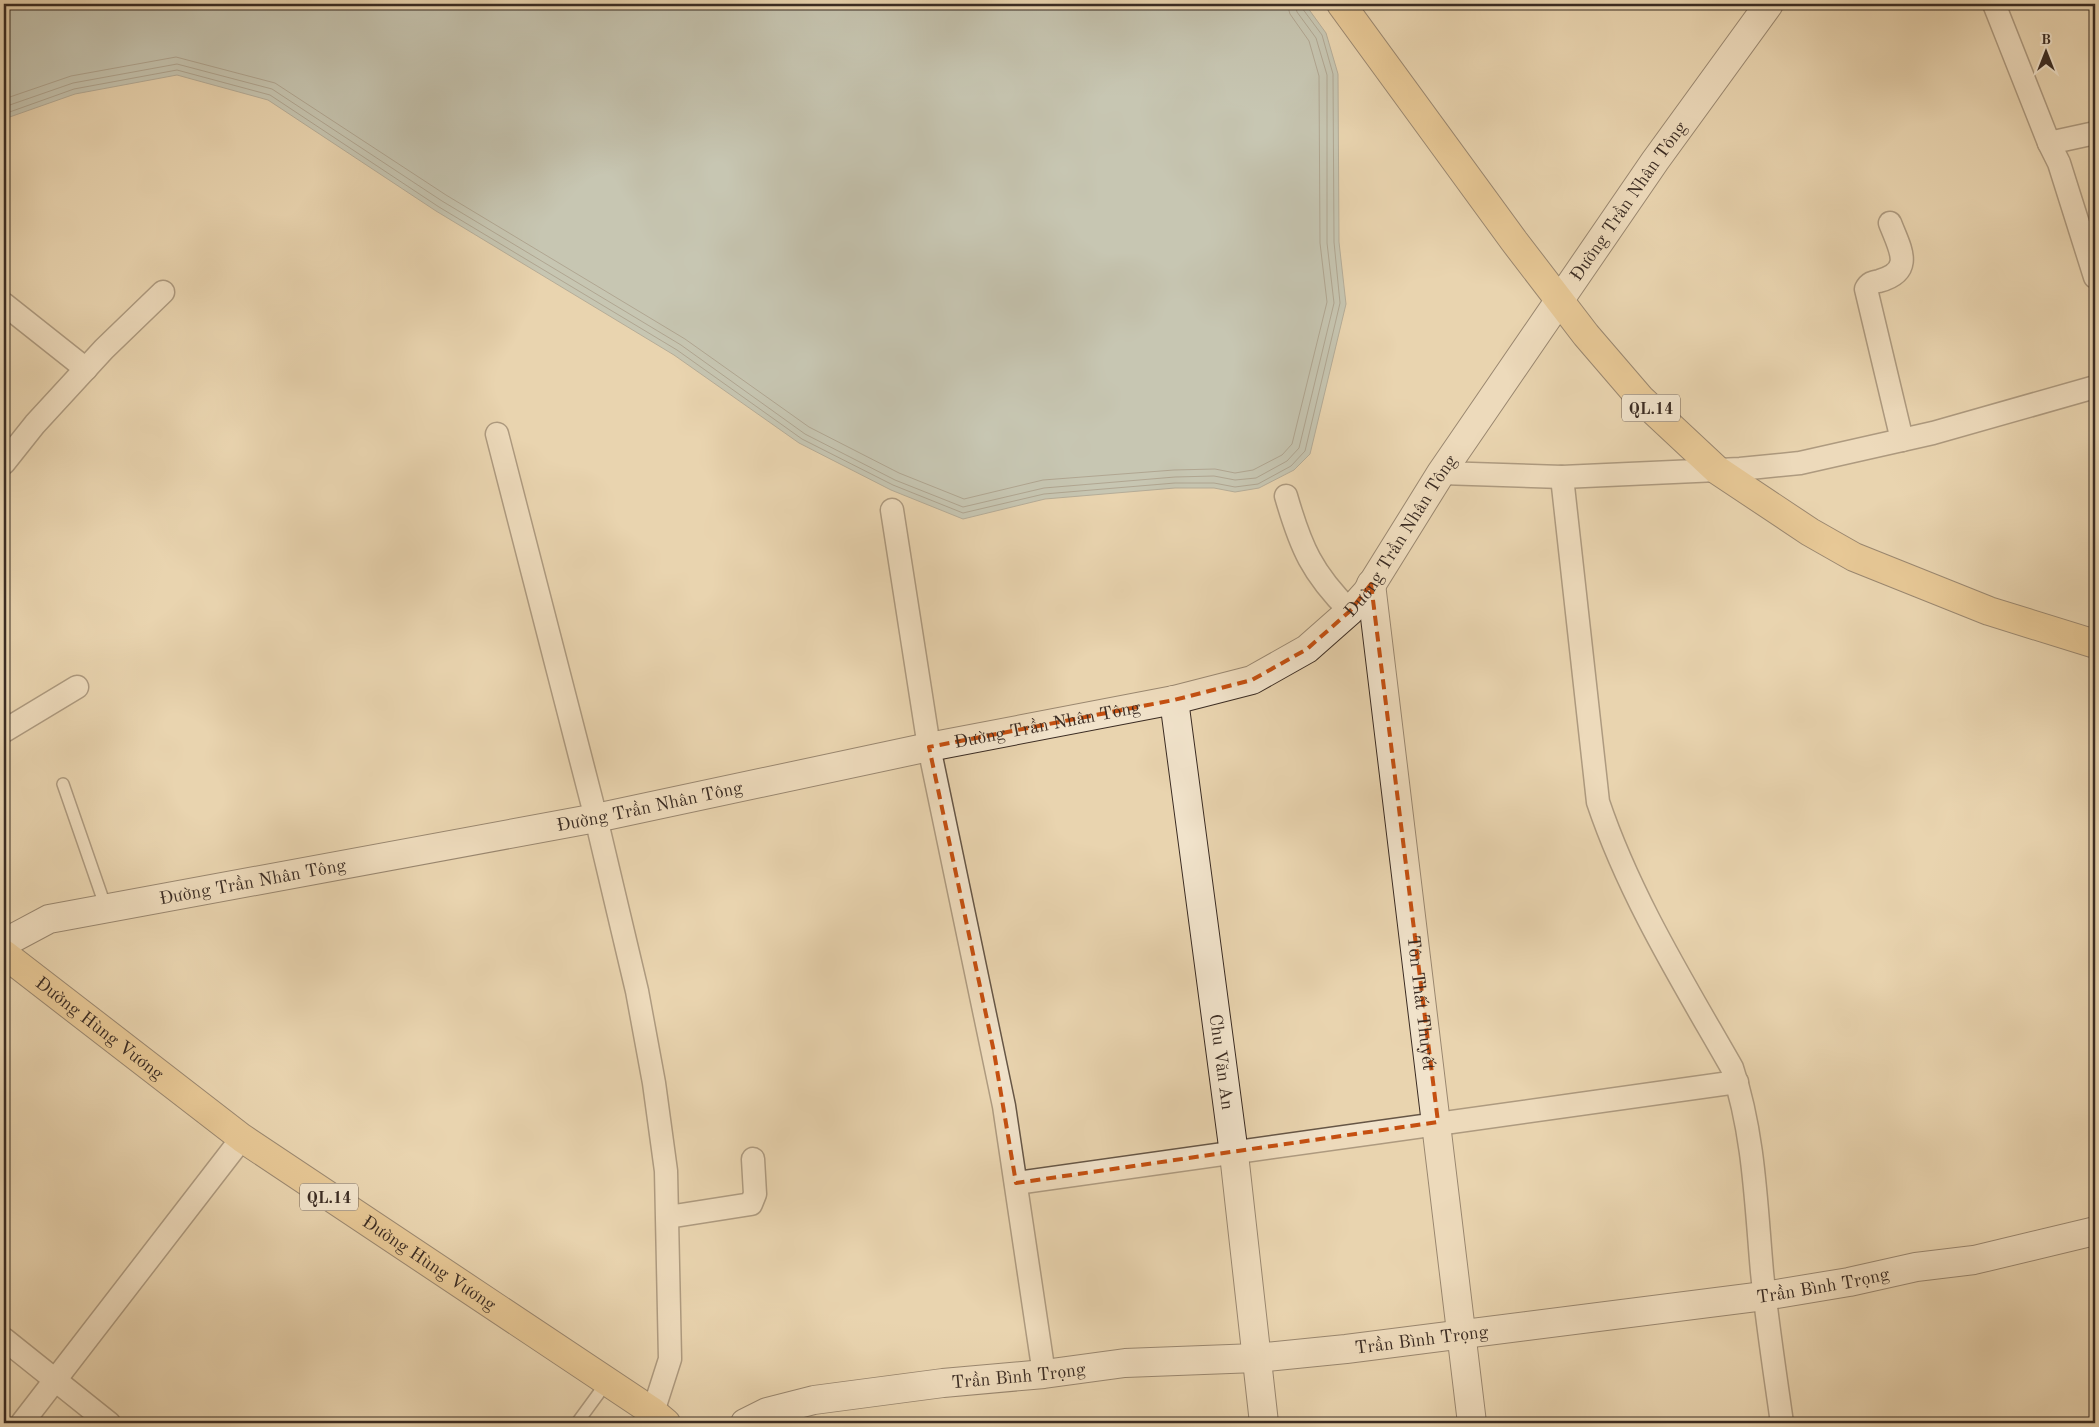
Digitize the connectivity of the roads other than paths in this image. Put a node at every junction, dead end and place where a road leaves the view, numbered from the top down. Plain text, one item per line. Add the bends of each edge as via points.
1 (1341, 4) edge
2 (1769, 4) edge
3 (1994, 4) edge
4 (2095, 133) edge
5 (2048, 143) junction
6 (1890, 223) dead end
7 (2095, 277) edge
8 (163, 292) dead end
9 (1559, 301) junction
10 (4, 304) edge
11 (86, 369) junction
12 (2095, 387) edge
13 (497, 434) dead end
14 (1902, 440) junction
15 (4, 463) edge
16 (1717, 470) junction
17 (1441, 473) junction
18 (1562, 477) junction
19 (1286, 496) dead end
20 (892, 510) dead end
21 (1372, 584) junction
22 (1350, 611) junction
23 (2095, 644) edge
24 (77, 687) dead end
25 (1174, 700) junction
26 (4, 731) edge
27 (929, 747) junction
28 (63, 784) dead end
29 (596, 818) junction
30 (106, 908) junction
31 (4, 943) edge
32 (4, 954) edge
33 (1737, 1082) junction
34 (1438, 1122) junction
35 (242, 1138) junction
36 (1234, 1154) junction
37 (753, 1160) dead end
38 (1016, 1183) junction
39 (668, 1218) junction
40 (2095, 1231) edge
41 (1764, 1296) junction
42 (1461, 1334) junction
43 (4, 1339) edge
44 (1256, 1358) junction
45 (1044, 1374) junction
46 (55, 1380) junction
47 (607, 1382) junction
48 (660, 1418) edge
49 (22, 1423) edge
50 (109, 1423) edge
51 (578, 1423) edge
52 (745, 1423) edge
53 (1264, 1423) edge
54 (1472, 1423) edge
55 (1782, 1423) edge

1 - 9 main road, QL.14
2 - 9 street, Đường Trần Nhân Tông
3 - 5 street
4 - 5 street
5 - 7 street via 2059,163
6 - 14 street via 1902,254 1901,268 1896,275 1866,289
8 - 11 street
9 - 16 main road, QL.14 via 1641,398
9 - 17 street, Đường Trần Nhân Tông
10 - 11 street
11 - 15 street
12 - 14 street
13 - 29 street
14 - 16 street via 1800,463
16 - 18 street
16 - 23 main road, QL.14 via 1854,557 1989,611
17 - 18 street
17 - 21 street, Đường Trần Nhân Tông
18 - 33 street via 1598,802 1641,906
19 - 22 street via 1311,564 1330,591
20 - 27 street
21 - 22 street, Đường Trần Nhân Tông
21 - 34 street, Tôn Thất Thuyết
22 - 25 street, Đường Trần Nhân Tông via 1307,649 1252,680
24 - 26 street
25 - 27 street, Đường Trần Nhân Tông
25 - 36 street, Chu Văn An
27 - 29 street, Đường Trần Nhân Tông
27 - 38 street via 994,1052
28 - 30 lane
29 - 30 street, Đường Trần Nhân Tông
29 - 39 street via 648,1046 666,1171
30 - 31 street, Đường Trần Nhân Tông via 49,919
32 - 35 main road, Đường Hùng Vương / QL.14
33 - 34 street
33 - 41 street via 1753,1172
34 - 36 street
34 - 42 street, Tôn Thất Thuyết
35 - 46 street
35 - 47 main road, Đường Hùng Vương / QL.14
36 - 38 street
36 - 44 street, Chu Văn An
37 - 39 street via 755,1194 751,1204
38 - 45 street
39 - 48 street via 670,1359
40 - 41 street, Trần Bình Trọng via 1974,1260 1916,1267
41 - 42 street, Trần Bình Trọng
41 - 55 street
42 - 44 street, Trần Bình Trọng via 1346,1350
42 - 54 street, Tôn Thất Thuyết
43 - 46 street
44 - 45 street, Trần Bình Trọng via 1125,1362
44 - 53 street, Chu Văn An
45 - 52 street, Trần Bình Trọng via 814,1400 767,1412
46 - 49 street
46 - 50 street
47 - 48 main road, Đường Hùng Vương / QL.14
47 - 51 lane

